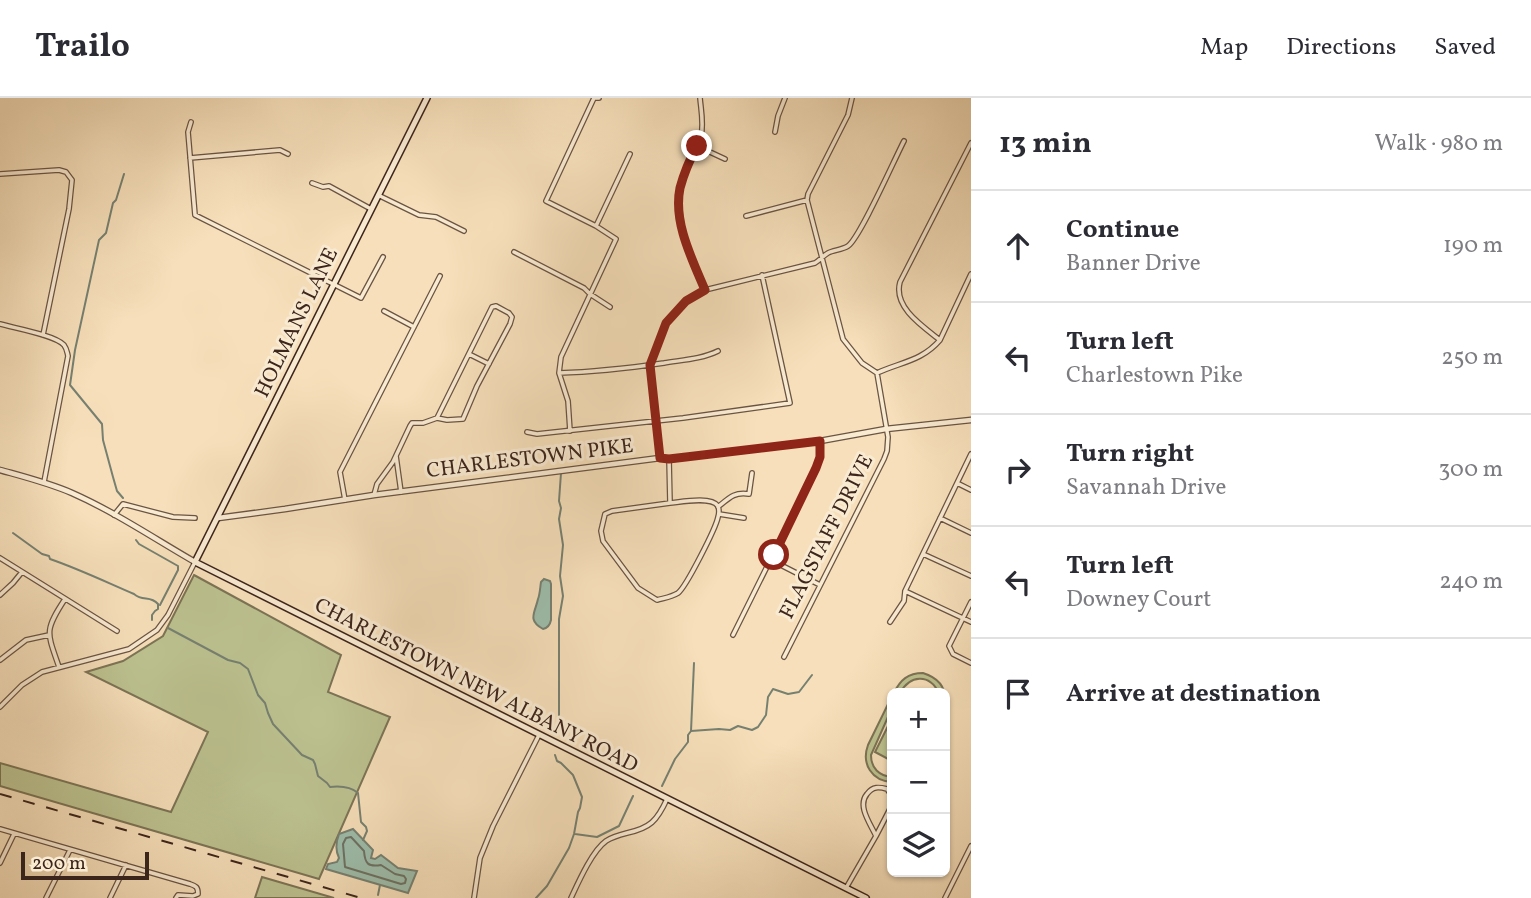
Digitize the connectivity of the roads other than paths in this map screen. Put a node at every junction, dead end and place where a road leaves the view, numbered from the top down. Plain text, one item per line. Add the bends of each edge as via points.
1 (427, 98) edge
2 (599, 98) edge
3 (700, 98) edge
4 (785, 98) edge
5 (852, 98) edge
6 (191, 122) dead end
7 (775, 132) dead end
8 (904, 141) dead end
9 (971, 143) edge
10 (697, 146) junction
11 (288, 154) dead end
12 (630, 154) dead end
13 (190, 158) junction
14 (725, 159) dead end
15 (0, 174) edge
16 (312, 183) dead end
17 (378, 195) junction
18 (807, 200) junction
19 (371, 209) junction
20 (746, 216) dead end
21 (596, 226) junction
22 (464, 231) dead end
23 (514, 252) dead end
24 (383, 257) dead end
25 (823, 258) junction
26 (971, 274) edge
27 (762, 275) junction
28 (440, 276) dead end
29 (334, 284) junction
30 (705, 290) junction
31 (590, 294) junction
32 (610, 307) dead end
33 (384, 312) dead end
34 (0, 324) edge
35 (414, 327) junction
36 (43, 335) junction
37 (940, 340) junction
38 (718, 351) dead end
39 (469, 354) junction
40 (489, 364) junction
41 (650, 365) junction
42 (559, 373) junction
43 (877, 373) junction
44 (437, 418) junction
45 (971, 420) edge
46 (656, 421) junction
47 (886, 429) junction
48 (570, 430) junction
49 (527, 432) dead end
50 (820, 441) junction
51 (971, 454) edge
52 (396, 456) junction
53 (660, 458) junction
54 (669, 459) junction
55 (0, 470) edge
56 (752, 473) dead end
57 (44, 482) junction
58 (957, 483) junction
59 (971, 490) edge
60 (401, 492) junction
61 (374, 495) junction
62 (345, 500) junction
63 (670, 503) junction
64 (718, 507) junction
65 (114, 514) junction
66 (719, 514) junction
67 (195, 518) dead end
68 (218, 518) junction
69 (744, 518) dead end
70 (940, 518) junction
71 (971, 533) edge
72 (923, 554) junction
73 (0, 558) edge
74 (771, 560) junction
75 (195, 562) junction
76 (22, 572) junction
77 (971, 576) edge
78 (820, 585) junction
79 (905, 591) junction
80 (0, 595) edge
81 (65, 598) junction
82 (971, 601) edge
83 (963, 618) junction
84 (890, 622) dead end
85 (971, 622) edge
86 (117, 631) dead end
87 (49, 635) junction
88 (733, 635) dead end
89 (784, 657) dead end
90 (0, 660) edge
91 (971, 663) edge
92 (59, 667) junction
93 (0, 707) edge
94 (539, 735) junction
95 (887, 789) edge
96 (667, 799) junction
97 (887, 814) edge
98 (0, 829) edge
99 (15, 833) junction
100 (876, 836) junction
101 (971, 846) edge
102 (70, 849) junction
103 (0, 863) edge
104 (126, 865) junction
105 (846, 888) junction
106 (177, 896) edge
107 (46, 898) edge
108 (110, 898) edge
109 (474, 898) edge
110 (570, 898) edge
111 (866, 898) edge
112 (945, 898) edge

1 - 17 main road, HOLMANS LANE
2 - 21 street via 594,98 546,201
3 - 10 street via 702,135
4 - 7 street
5 - 18 street
6 - 13 street
8 - 25 street via 853,242
9 - 37 street via 898,290 908,311
10 - 14 street
10 - 30 street via 683,179 678,208 687,247
11 - 13 street via 280,150
12 - 21 street
13 - 29 street via 195,215
15 - 36 street via 59,170 72,180
16 - 19 street via 329,186
17 - 19 main road, HOLMANS LANE
17 - 22 street
18 - 20 street
18 - 25 street
19 - 29 main road, HOLMANS LANE
21 - 31 street via 616,239
23 - 31 street
24 - 29 street via 362,298
25 - 27 street
25 - 43 street via 843,339 862,363
26 - 37 street
27 - 30 street
27 - 46 street via 790,403
28 - 35 street
29 - 68 main road, HOLMANS LANE
30 - 41 street via 686,301 666,323
31 - 32 street
31 - 42 street via 561,356
33 - 35 street
34 - 36 street
35 - 62 street via 340,472
36 - 57 street via 65,346 68,356
37 - 43 street via 920,357
38 - 41 street
39 - 40 street
39 - 40 street via 496,306 512,317
39 - 44 street
40 - 44 street via 463,419
41 - 42 street
41 - 46 street
42 - 48 street via 568,401
43 - 47 street, FLAGSTAFF DRIVE
44 - 52 street via 412,423
45 - 47 street, CHARLESTOWN PIKE
46 - 48 street
46 - 53 street
47 - 50 street, CHARLESTOWN PIKE
47 - 78 street, FLAGSTAFF DRIVE via 884,459
48 - 49 street
50 - 54 street, CHARLESTOWN PIKE
50 - 74 street via 816,468
51 - 58 street
52 - 60 street
52 - 61 street
53 - 54 street, CHARLESTOWN PIKE
53 - 60 street, CHARLESTOWN PIKE
54 - 63 street
55 - 57 street
56 - 64 street via 749,494 735,494
57 - 65 street, CHARLESTOWN NEW ALBANY ROAD
58 - 59 street
58 - 70 street
60 - 61 street, CHARLESTOWN PIKE
61 - 62 street, CHARLESTOWN PIKE
62 - 68 street, CHARLESTOWN PIKE
63 - 64 street via 699,500
63 - 66 street via 612,511 605,514 601,531 603,541 638,588 657,600 677,594 684,586
64 - 66 street
65 - 67 street via 123,504
65 - 75 street, CHARLESTOWN NEW ALBANY ROAD
66 - 69 street
68 - 75 main road, HOLMANS LANE
70 - 71 street
70 - 72 street
72 - 77 street
72 - 79 street
73 - 76 street
74 - 78 street
74 - 88 street
75 - 92 street via 156,630 129,649
75 - 94 main road, CHARLESTOWN NEW ALBANY ROAD
76 - 80 street
76 - 81 street
78 - 89 street, FLAGSTAFF DRIVE
79 - 83 street
79 - 84 street
81 - 86 street
81 - 87 street via 51,620
82 - 83 street
83 - 85 street
83 - 91 street via 949,646 953,654
87 - 90 street via 26,640
87 - 92 street
92 - 93 street via 22,685
94 - 96 main road, CHARLESTOWN NEW ALBANY ROAD
94 - 109 street via 480,858
95 - 100 street via 876,787 863,799
96 - 105 main road, CHARLESTOWN NEW ALBANY ROAD
96 - 110 street via 654,823 601,845
97 - 100 street
98 - 99 street
99 - 102 street
99 - 103 street
100 - 105 street
101 - 112 street
102 - 104 street
102 - 107 street
104 - 106 street via 198,889 193,897
104 - 108 street
105 - 111 main road, CHARLESTOWN NEW ALBANY ROAD

